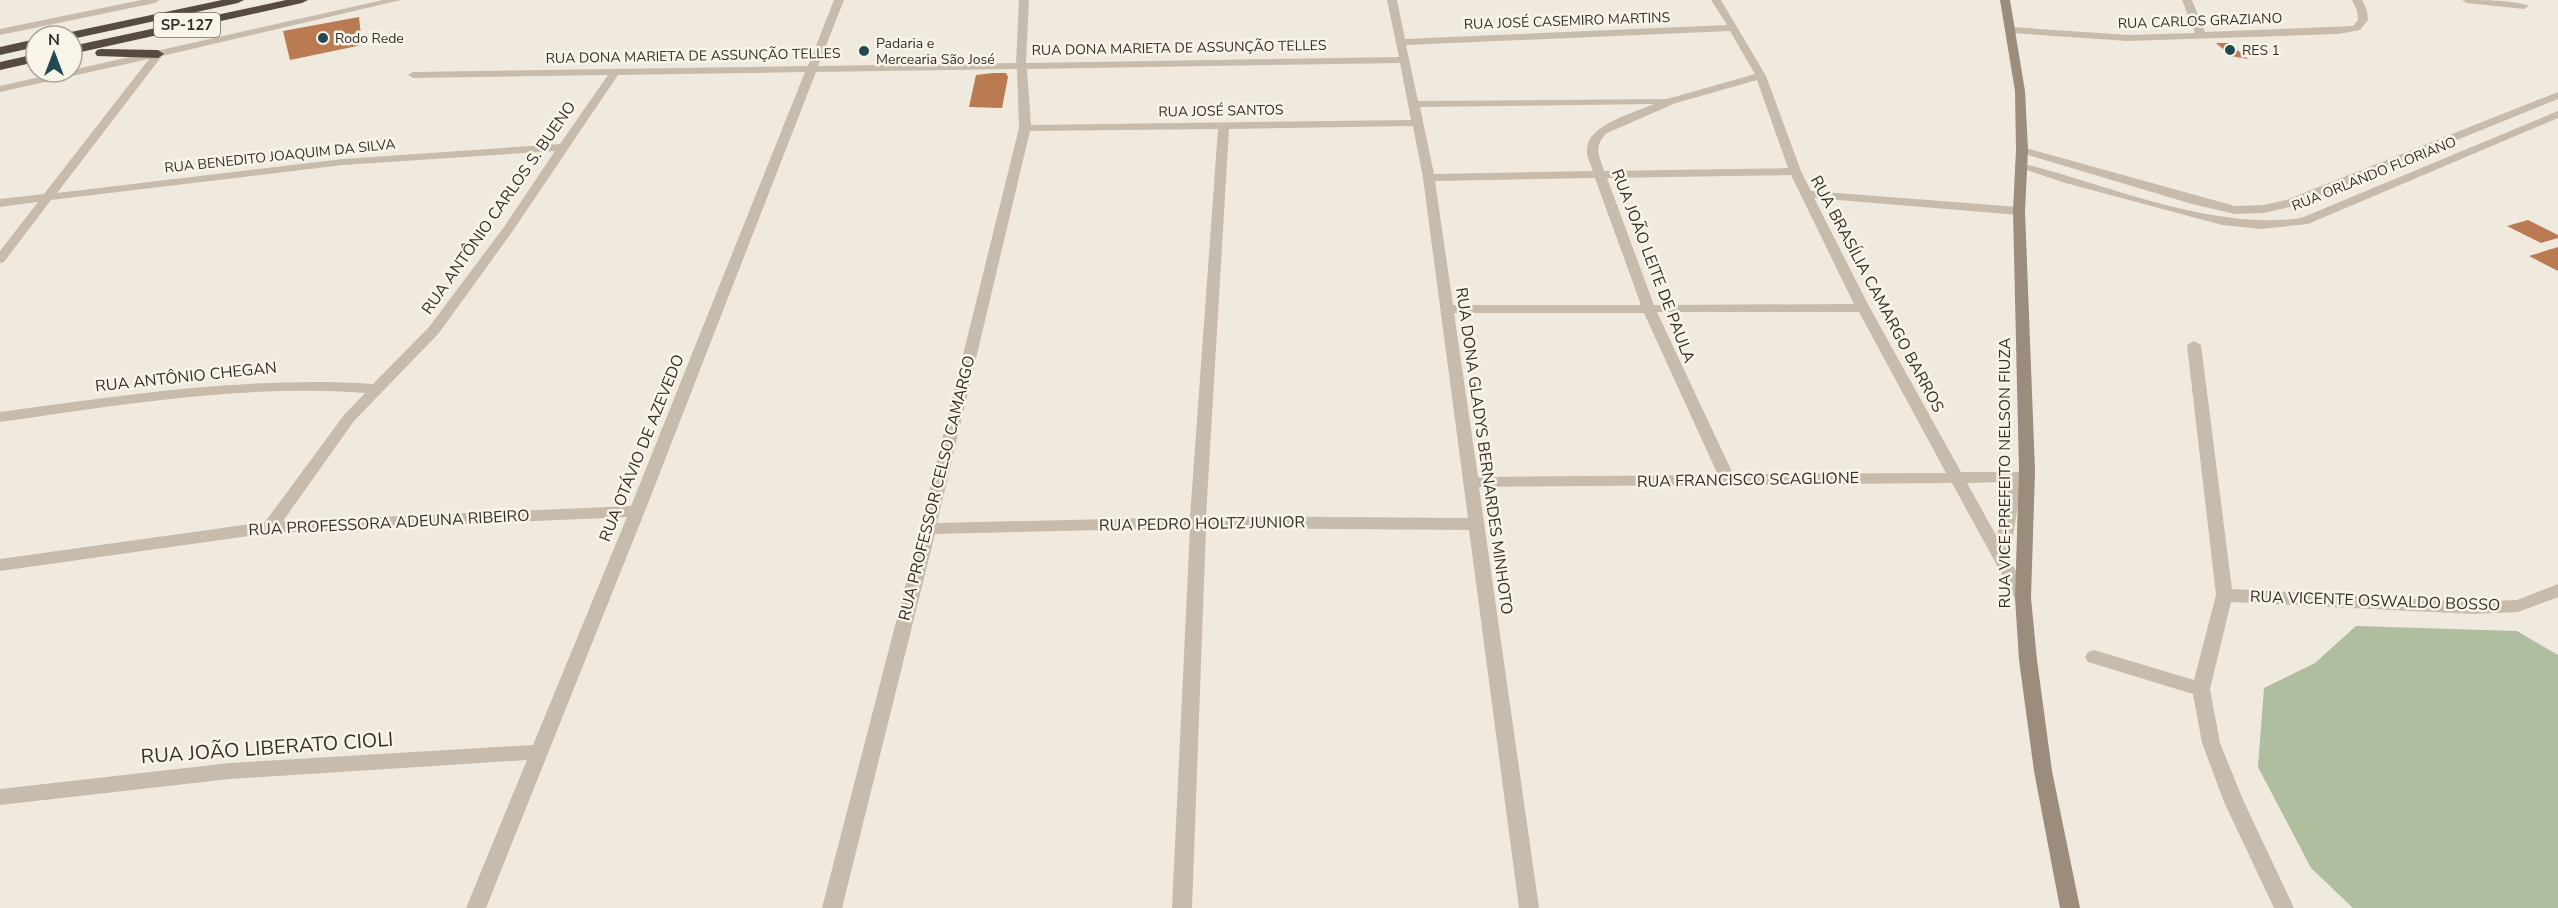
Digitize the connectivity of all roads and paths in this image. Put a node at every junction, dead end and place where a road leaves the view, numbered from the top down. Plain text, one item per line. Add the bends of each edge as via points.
1 (155, 0) edge
2 (238, 0) edge
3 (302, 0) edge
4 (396, 0) edge
5 (838, 0) edge
6 (1024, 0) edge
7 (1392, 0) edge
8 (1716, 0) edge
9 (2005, 0) edge
10 (2187, 0) edge
11 (2357, 0) edge
12 (2467, 0) edge
13 (2524, 6) dead end
14 (1734, 28) junction
15 (2012, 30) junction
16 (0, 32) edge
17 (84, 33) edge
18 (2201, 35) junction
19 (1401, 42) junction
20 (24, 46) edge
21 (84, 47) edge
22 (0, 51) edge
23 (158, 54) junction
24 (84, 55) edge
25 (1405, 60) junction
26 (24, 61) edge
27 (0, 66) edge
28 (1021, 66) junction
29 (811, 69) junction
30 (615, 72) junction
31 (413, 75) dead end
32 (1761, 76) junction
33 (0, 89) edge
34 (2558, 95) edge
35 (1672, 101) junction
36 (1414, 104) junction
37 (2558, 114) edge
38 (1417, 123) junction
39 (1224, 125) junction
40 (1025, 129) junction
41 (564, 147) junction
42 (2022, 150) junction
43 (2021, 166) junction
44 (1795, 171) junction
45 (1599, 175) junction
46 (1429, 178) junction
47 (1807, 194) junction
48 (46, 199) junction
49 (0, 203) edge
50 (2019, 211) junction
51 (0, 259) edge
52 (1863, 308) junction
53 (1446, 309) junction
54 (1648, 309) junction
55 (2194, 345) dead end
56 (376, 389) junction
57 (0, 417) edge
58 (1955, 476) junction
59 (2021, 477) junction
60 (1729, 481) junction
61 (1470, 483) junction
62 (637, 511) junction
63 (1197, 522) junction
64 (1476, 524) junction
65 (270, 527) junction
66 (928, 529) junction
67 (2001, 561) junction
68 (0, 565) edge
69 (2558, 590) edge
70 (2224, 595) junction
71 (2023, 598) junction
72 (2094, 657) dead end
73 (2201, 689) junction
74 (538, 752) junction
75 (0, 797) edge
76 (2281, 901) edge
77 (476, 908) edge
78 (832, 908) edge
79 (1182, 908) edge
80 (1529, 908) edge
81 (2070, 908) edge
82 (2294, 908) edge

1 - 16 street
2 - 17 highway, SP-127
3 - 21 highway, SP-127
4 - 23 street
5 - 29 street, RUA OTÁVIO DE AZEVEDO
6 - 28 street, RUA PROFESSOR CELSO CAMARGO
7 - 19 street, RUA DONA GLADYS BERNARDES MINHOTO
8 - 14 street, RUA BRASÍLIA CAMARGO BARROS
9 - 15 main road, RUA VICE-PREFEITO NELSON FIUZA
10 - 18 street
11 - 18 street, RUA CARLOS GRAZIANO via 2363,20 2356,28
12 - 13 street
14 - 19 street, RUA JOSÉ CASEMIRO MARTINS
14 - 32 street, RUA BRASÍLIA CAMARGO BARROS
15 - 18 street, RUA CARLOS GRAZIANO via 2111,37
15 - 42 main road, RUA VICE-PREFEITO NELSON FIUZA
19 - 25 street, RUA DONA GLADYS BERNARDES MINHOTO
20 - 22 highway
23 - 24 highway
23 - 33 street
23 - 48 street
25 - 28 street, RUA DONA MARIETA DE ASSUNÇÃO TELLES
25 - 36 street, RUA DONA GLADYS BERNARDES MINHOTO
26 - 27 highway
28 - 29 street, RUA DONA MARIETA DE ASSUNÇÃO TELLES
28 - 40 street, RUA PROFESSOR CELSO CAMARGO
29 - 30 street, RUA DONA MARIETA DE ASSUNÇÃO TELLES
29 - 62 street, RUA OTÁVIO DE AZEVEDO
30 - 31 street, RUA DONA MARIETA DE ASSUNÇÃO TELLES
30 - 41 street, RUA ANTÔNIO CARLOS S. BUENO
32 - 35 street, RUA JOÃO LEITE DE PAULA
32 - 44 street, RUA BRASÍLIA CAMARGO BARROS
34 - 42 street, RUA ORLANDO FLORIANO via 2290,203 2264,209 2235,210 2196,201
35 - 36 street, RUA JOÃO LEITE DE PAULA
35 - 45 street, RUA JOÃO LEITE DE PAULA via 1603,131 1594,140 1592,150
36 - 38 street, RUA DONA GLADYS BERNARDES MINHOTO
37 - 43 street, RUA ORLANDO FLORIANO via 2304,221 2277,226 2210,220
38 - 39 street, RUA JOSÉ SANTOS
38 - 46 street, RUA DONA GLADYS BERNARDES MINHOTO
39 - 40 street, RUA JOSÉ SANTOS
39 - 63 street
40 - 66 street, RUA PROFESSOR CELSO CAMARGO
41 - 48 street, RUA BENEDITO JOAQUIM DA SILVA via 343,162
41 - 56 street, RUA ANTÔNIO CARLOS S. BUENO via 434,330
42 - 43 main road, RUA VICE-PREFEITO NELSON FIUZA
43 - 50 main road, RUA VICE-PREFEITO NELSON FIUZA
44 - 45 street
44 - 47 street, RUA BRASÍLIA CAMARGO BARROS
45 - 46 street
45 - 54 street, RUA JOÃO LEITE DE PAULA
46 - 53 street, RUA DONA GLADYS BERNARDES MINHOTO
47 - 50 street
47 - 52 street, RUA BRASÍLIA CAMARGO BARROS
48 - 49 street, RUA BENEDITO JOAQUIM DA SILVA
48 - 51 street
50 - 59 main road, RUA VICE-PREFEITO NELSON FIUZA
52 - 54 street
52 - 58 street, RUA BRASÍLIA CAMARGO BARROS
53 - 54 street
53 - 61 street, RUA DONA GLADYS BERNARDES MINHOTO
54 - 60 street, RUA JOÃO LEITE DE PAULA
55 - 70 street
56 - 57 street, RUA ANTÔNIO CHEGAN via 327,384 267,385
56 - 65 street, RUA ANTÔNIO CARLOS S. BUENO via 349,418
58 - 59 street, RUA FRANCISCO SCAGLIONE
58 - 60 street, RUA FRANCISCO SCAGLIONE
58 - 67 street, RUA BRASÍLIA CAMARGO BARROS
59 - 67 street
59 - 71 main road, RUA VICE-PREFEITO NELSON FIUZA
60 - 61 street, RUA FRANCISCO SCAGLIONE
61 - 64 street, RUA DONA GLADYS BERNARDES MINHOTO
62 - 65 street, RUA PROFESSORA ADEUNA RIBEIRO
62 - 74 street, RUA OTÁVIO DE AZEVEDO
63 - 64 street, RUA PEDRO HOLTZ JUNIOR
63 - 66 street, RUA PEDRO HOLTZ JUNIOR
63 - 79 street
64 - 80 street, RUA DONA GLADYS BERNARDES MINHOTO
65 - 68 street, RUA PROFESSORA ADEUNA RIBEIRO
66 - 78 street, RUA PROFESSOR CELSO CAMARGO
67 - 71 street, RUA BRASÍLIA CAMARGO BARROS
69 - 70 street, RUA VICENTE OSWALDO BOSSO via 2518,606 2473,608
70 - 73 street
71 - 81 main road, RUA VICE-PREFEITO NELSON FIUZA via 2043,771
72 - 73 street
73 - 76 street via 2211,743
74 - 75 street, RUA JOÃO LIBERATO CIOLI via 230,771
74 - 77 street, RUA OTÁVIO DE AZEVEDO
76 - 82 street

